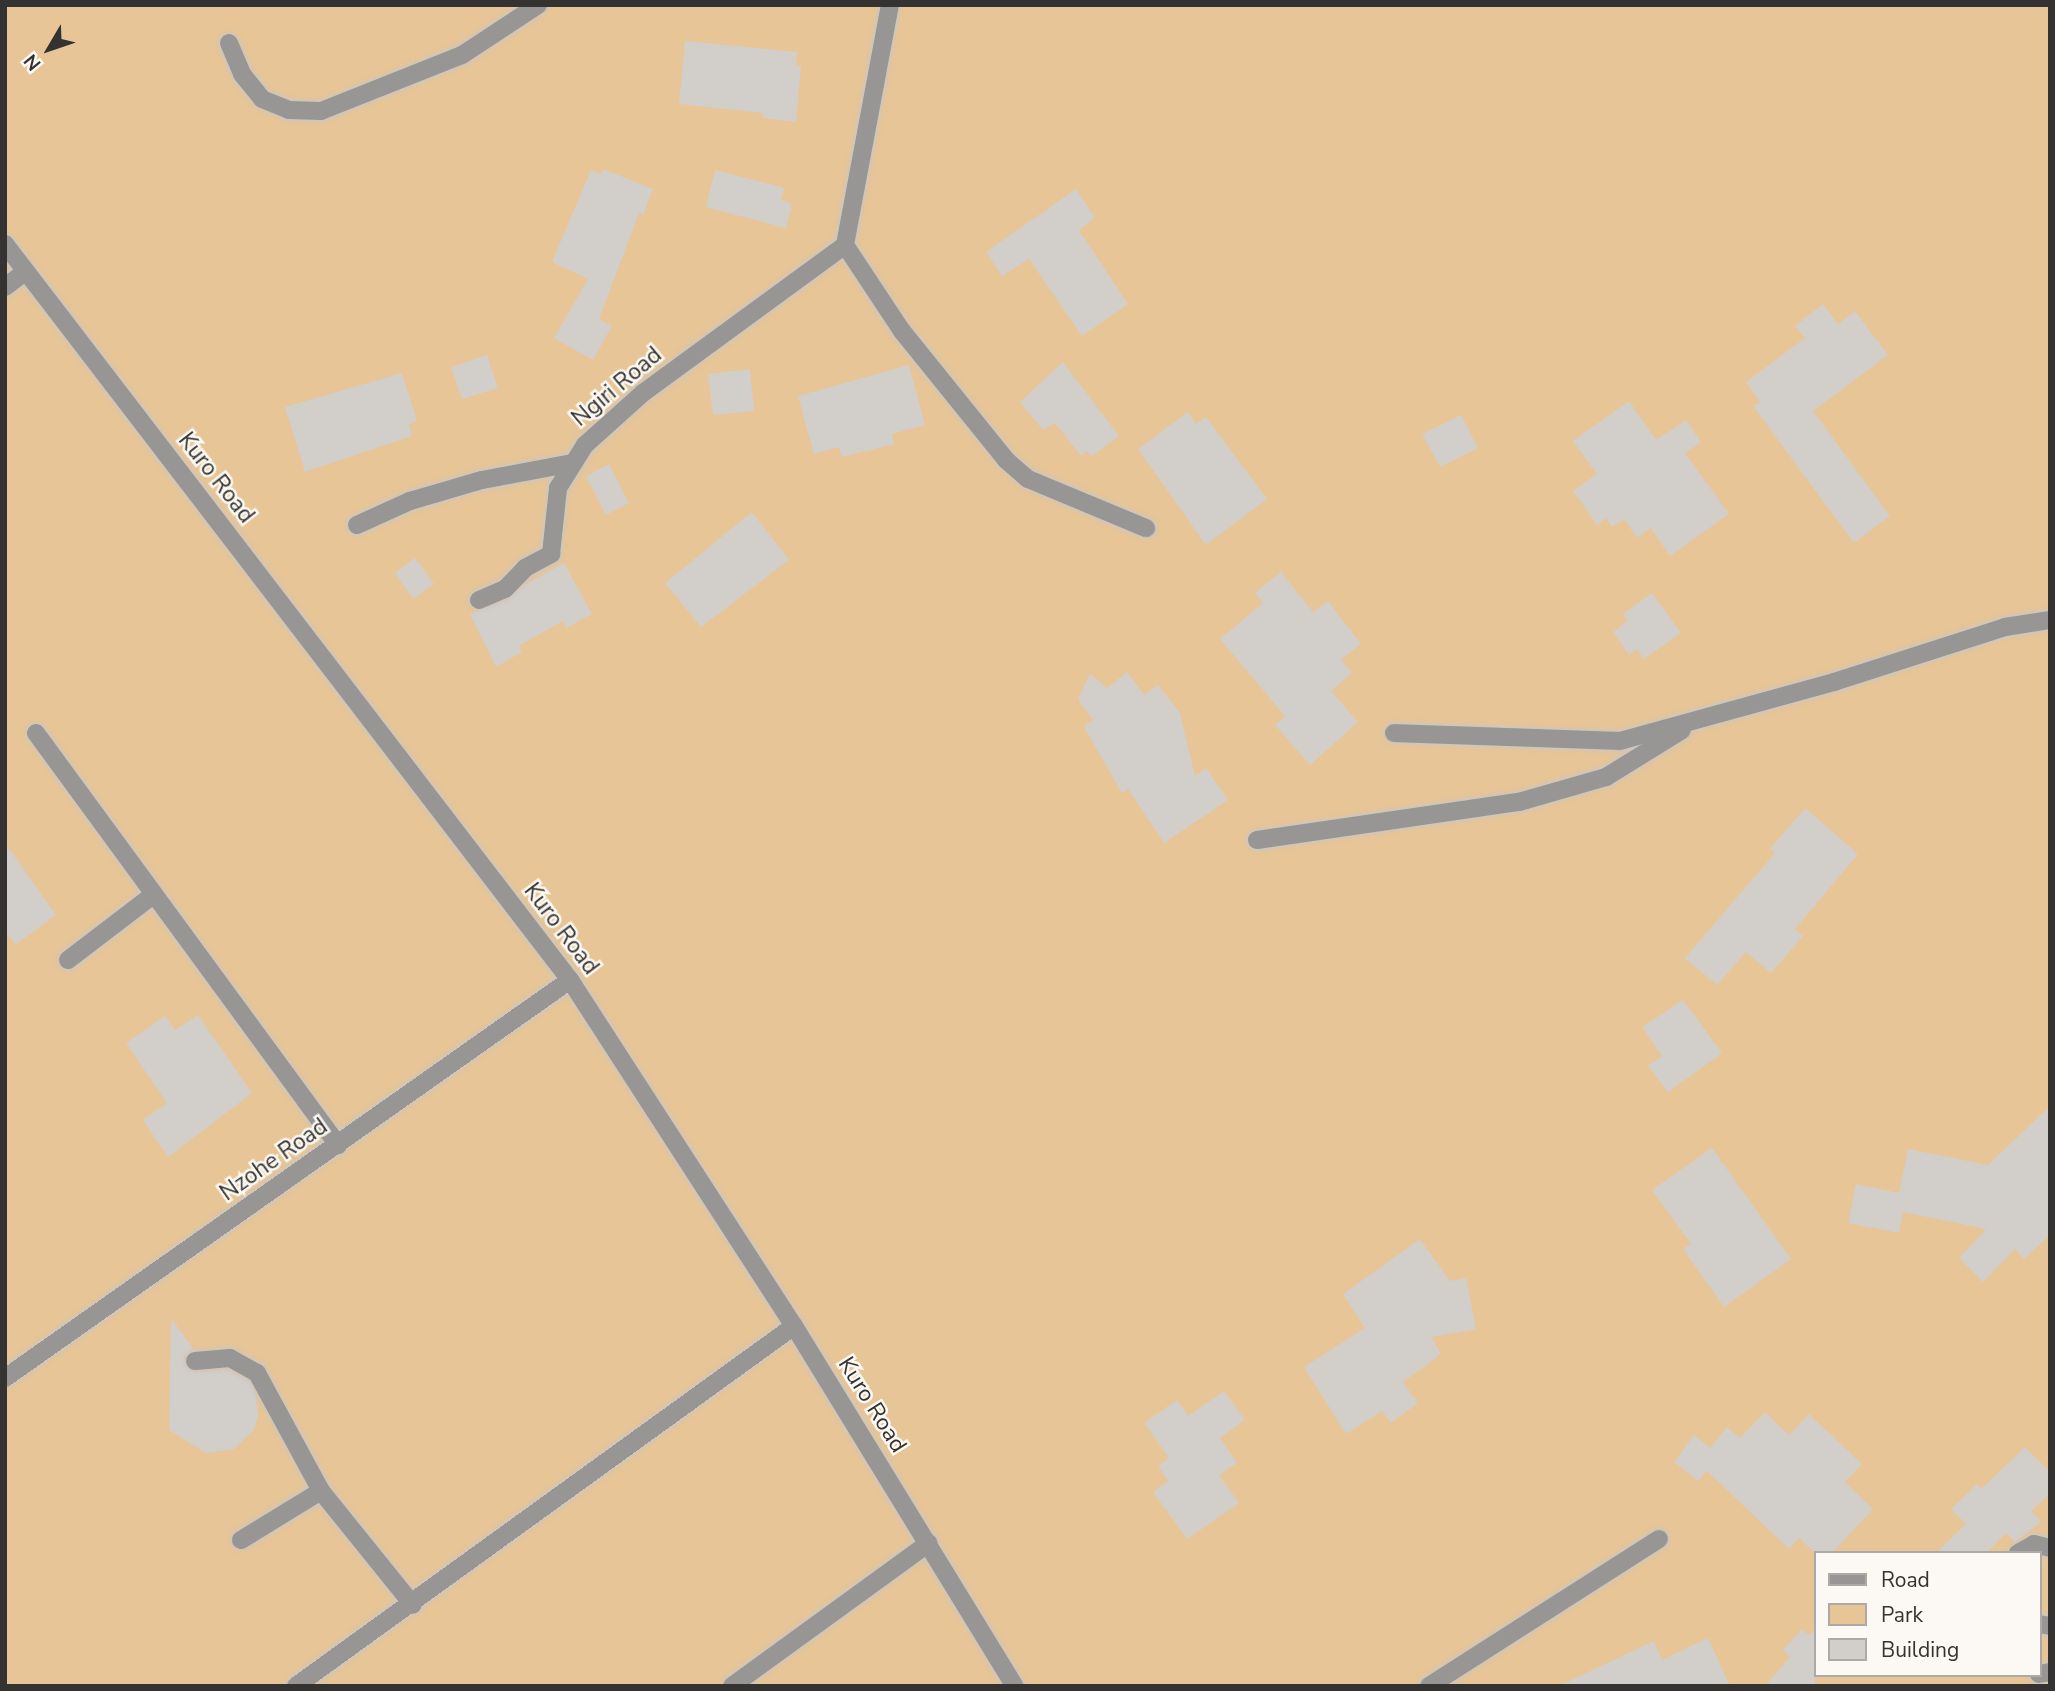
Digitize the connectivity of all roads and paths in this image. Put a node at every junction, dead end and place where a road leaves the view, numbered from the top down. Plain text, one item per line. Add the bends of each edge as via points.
1 (538, 5) edge
2 (890, 5) edge
3 (229, 43) dead end
4 (5, 244) edge
5 (845, 245) junction
6 (26, 271) junction
7 (5, 287) edge
8 (573, 463) junction
9 (357, 524) dead end
10 (1146, 528) dead end
11 (478, 600) dead end
12 (2050, 620) edge
13 (1700, 719) junction
14 (36, 733) dead end
15 (1394, 733) dead end
16 (1257, 839) dead end
17 (153, 895) junction
18 (68, 960) dead end
19 (570, 980) junction
20 (338, 1145) junction
21 (794, 1326) junction
22 (195, 1361) dead end
23 (5, 1378) edge
24 (321, 1492) junction
25 (1659, 1539) dead end
26 (241, 1540) dead end
27 (929, 1543) junction
28 (2050, 1548) edge
29 (2022, 1551) edge
30 (413, 1605) junction
31 (296, 1686) edge
32 (732, 1686) edge
33 (1015, 1686) edge
34 (1429, 1686) edge

1 - 3 street via 462,55 321,111 289,110 262,99 242,74
2 - 5 street
4 - 6 street, Kuro Road
5 - 8 street, Ngiri Road via 643,393 585,444
5 - 10 street via 902,331 1006,460 1028,479
6 - 7 street
6 - 19 street, Kuro Road
8 - 9 street via 482,480 410,501
8 - 11 street, Ngiri Road via 558,488 551,554 525,568 505,589
12 - 13 street via 2005,627
13 - 15 street via 1620,741
13 - 16 street via 1606,776 1519,802
14 - 17 street
17 - 18 street
17 - 20 street
19 - 20 street, Nzohe Road
19 - 21 street, Kuro Road
20 - 23 street, Nzohe Road
21 - 27 street, Kuro Road
21 - 30 street
22 - 24 street via 230,1358 257,1373
24 - 26 street
24 - 30 street
25 - 34 street
27 - 32 street
27 - 33 street, Kuro Road
28 - 29 street via 2035,1544
30 - 31 street

